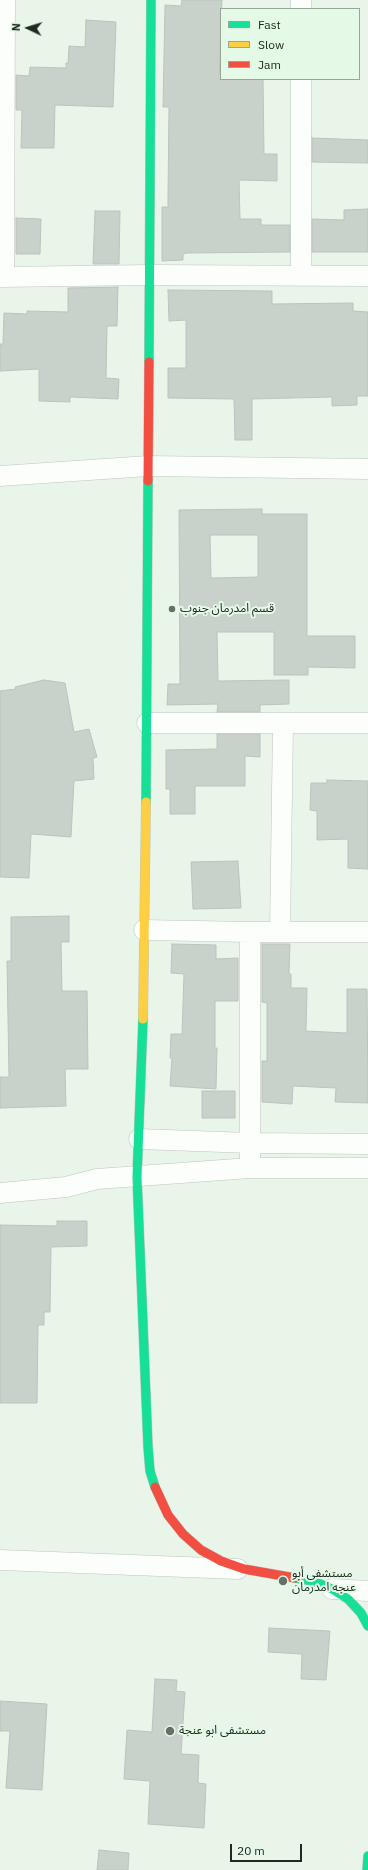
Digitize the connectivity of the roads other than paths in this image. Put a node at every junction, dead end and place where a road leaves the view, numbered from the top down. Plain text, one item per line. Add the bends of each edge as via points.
1 (5, 0) edge
2 (151, 0) edge
3 (301, 80) edge
4 (149, 275) junction
5 (301, 276) junction
6 (368, 276) edge
7 (2, 277) edge
8 (148, 466) junction
9 (368, 469) edge
10 (0, 476) edge
11 (283, 723) junction
12 (368, 723) edge
13 (147, 724) junction
14 (144, 930) junction
15 (250, 932) junction
16 (280, 932) junction
17 (368, 932) edge
18 (138, 1139) junction
19 (251, 1143) junction
20 (368, 1144) edge
21 (250, 1168) junction
22 (368, 1168) edge
23 (137, 1177) junction
24 (0, 1193) edge
25 (0, 1560) edge
26 (244, 1569) junction
27 (332, 1589) junction
28 (368, 1591) edge
29 (368, 1626) edge
30 (368, 1856) edge
31 (367, 1870) edge

1 - 7 street
2 - 4 street
3 - 5 street
4 - 5 street
4 - 7 street
4 - 8 street
5 - 6 street
8 - 9 street
8 - 10 street
8 - 13 street
11 - 12 street
11 - 13 street
11 - 16 street
13 - 14 street
14 - 15 street
14 - 18 street via 143,1042
15 - 16 street
15 - 19 street
16 - 17 street
18 - 19 street
18 - 23 street
19 - 20 street
19 - 21 street
21 - 22 street
21 - 23 street
23 - 24 street via 97,1179 66,1186
23 - 26 street via 150,1471 157,1494 168,1515 183,1534 201,1550 221,1562
25 - 26 street
26 - 27 street via 313,1582
27 - 28 street
27 - 29 street via 348,1599
30 - 31 street

